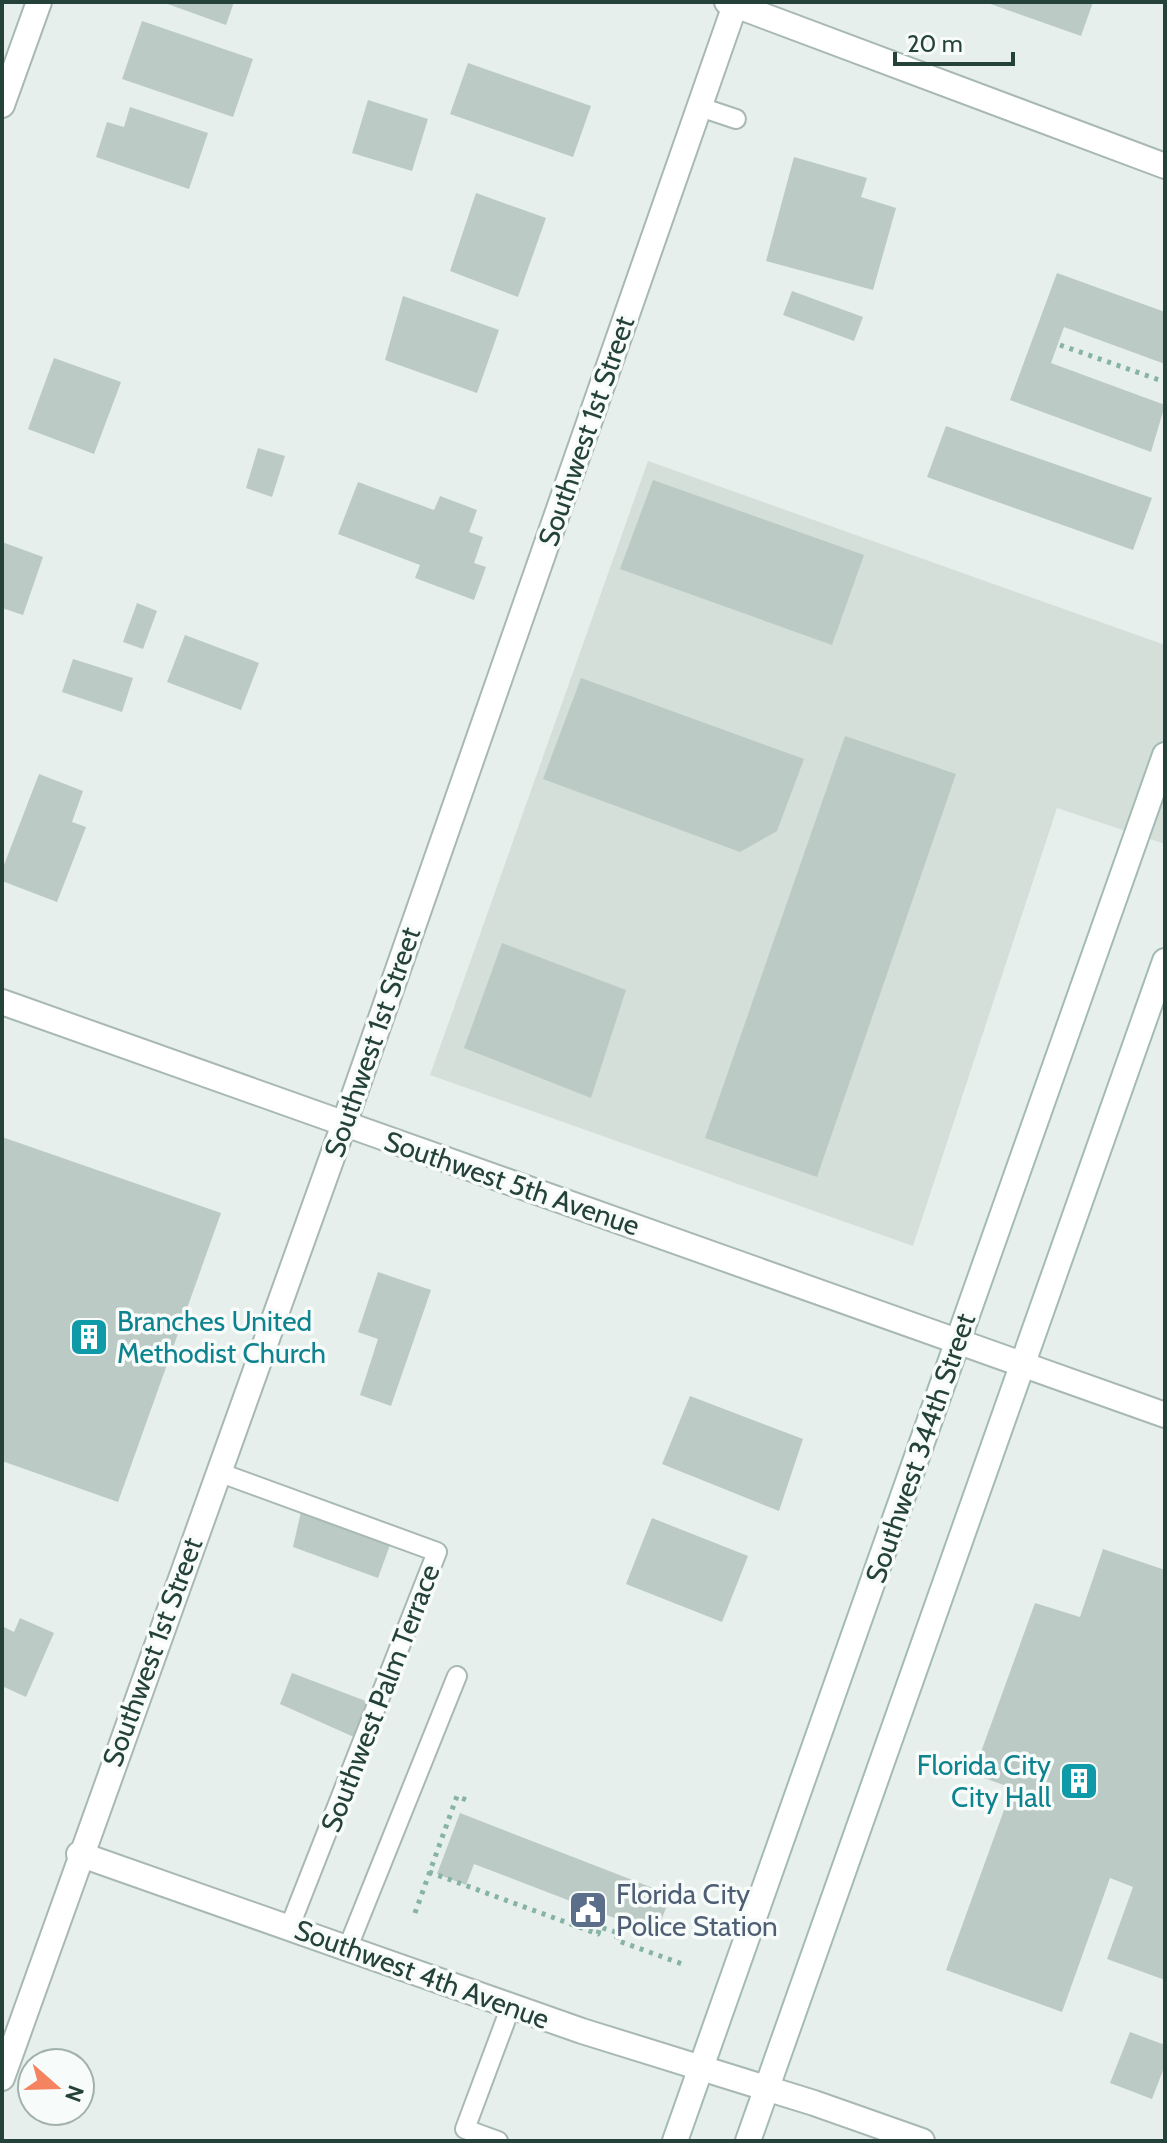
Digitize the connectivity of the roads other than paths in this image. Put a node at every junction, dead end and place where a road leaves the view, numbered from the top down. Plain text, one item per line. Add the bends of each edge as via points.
1 (39, 2) edge
2 (731, 4) edge
3 (2, 105) edge
4 (700, 107) junction
5 (736, 119) dead end
6 (1165, 166) edge
7 (1165, 755) edge
8 (1165, 961) edge
9 (2, 1002) edge
10 (344, 1124) junction
11 (959, 1341) junction
12 (1023, 1363) junction
13 (1165, 1415) edge
14 (218, 1472) junction
15 (457, 1676) dead end
16 (79, 1854) junction
17 (290, 1926) junction
18 (348, 1947) junction
19 (511, 2006) junction
20 (700, 2069) junction
21 (2, 2078) edge
22 (766, 2089) junction
23 (498, 2141) edge
24 (675, 2141) edge
25 (748, 2141) edge
26 (922, 2141) edge

1 - 3 street
2 - 4 street, Southwest 1st Street
2 - 6 street
4 - 5 lane
4 - 10 street, Southwest 1st Street
7 - 11 street, Southwest 344th Street
8 - 12 street
9 - 10 street, Southwest 5th Avenue
10 - 11 street, Southwest 5th Avenue
10 - 14 street, Southwest 1st Street
11 - 12 street, Southwest 5th Avenue
11 - 20 street, Southwest 344th Street
12 - 13 street, Southwest 5th Avenue
12 - 22 street
14 - 16 street, Southwest 1st Street
14 - 17 lane, Southwest Palm Terrace via 437,1552
15 - 18 lane
16 - 17 street, Southwest 4th Avenue
16 - 21 street, Southwest 1st Street
17 - 18 street, Southwest 4th Avenue
18 - 19 street, Southwest 4th Avenue
19 - 20 street, Southwest 4th Avenue
19 - 23 lane via 465,2129
20 - 22 street, Southwest 4th Avenue
20 - 24 street, Southwest 344th Street
22 - 25 street
22 - 26 street, Southwest 4th Avenue

